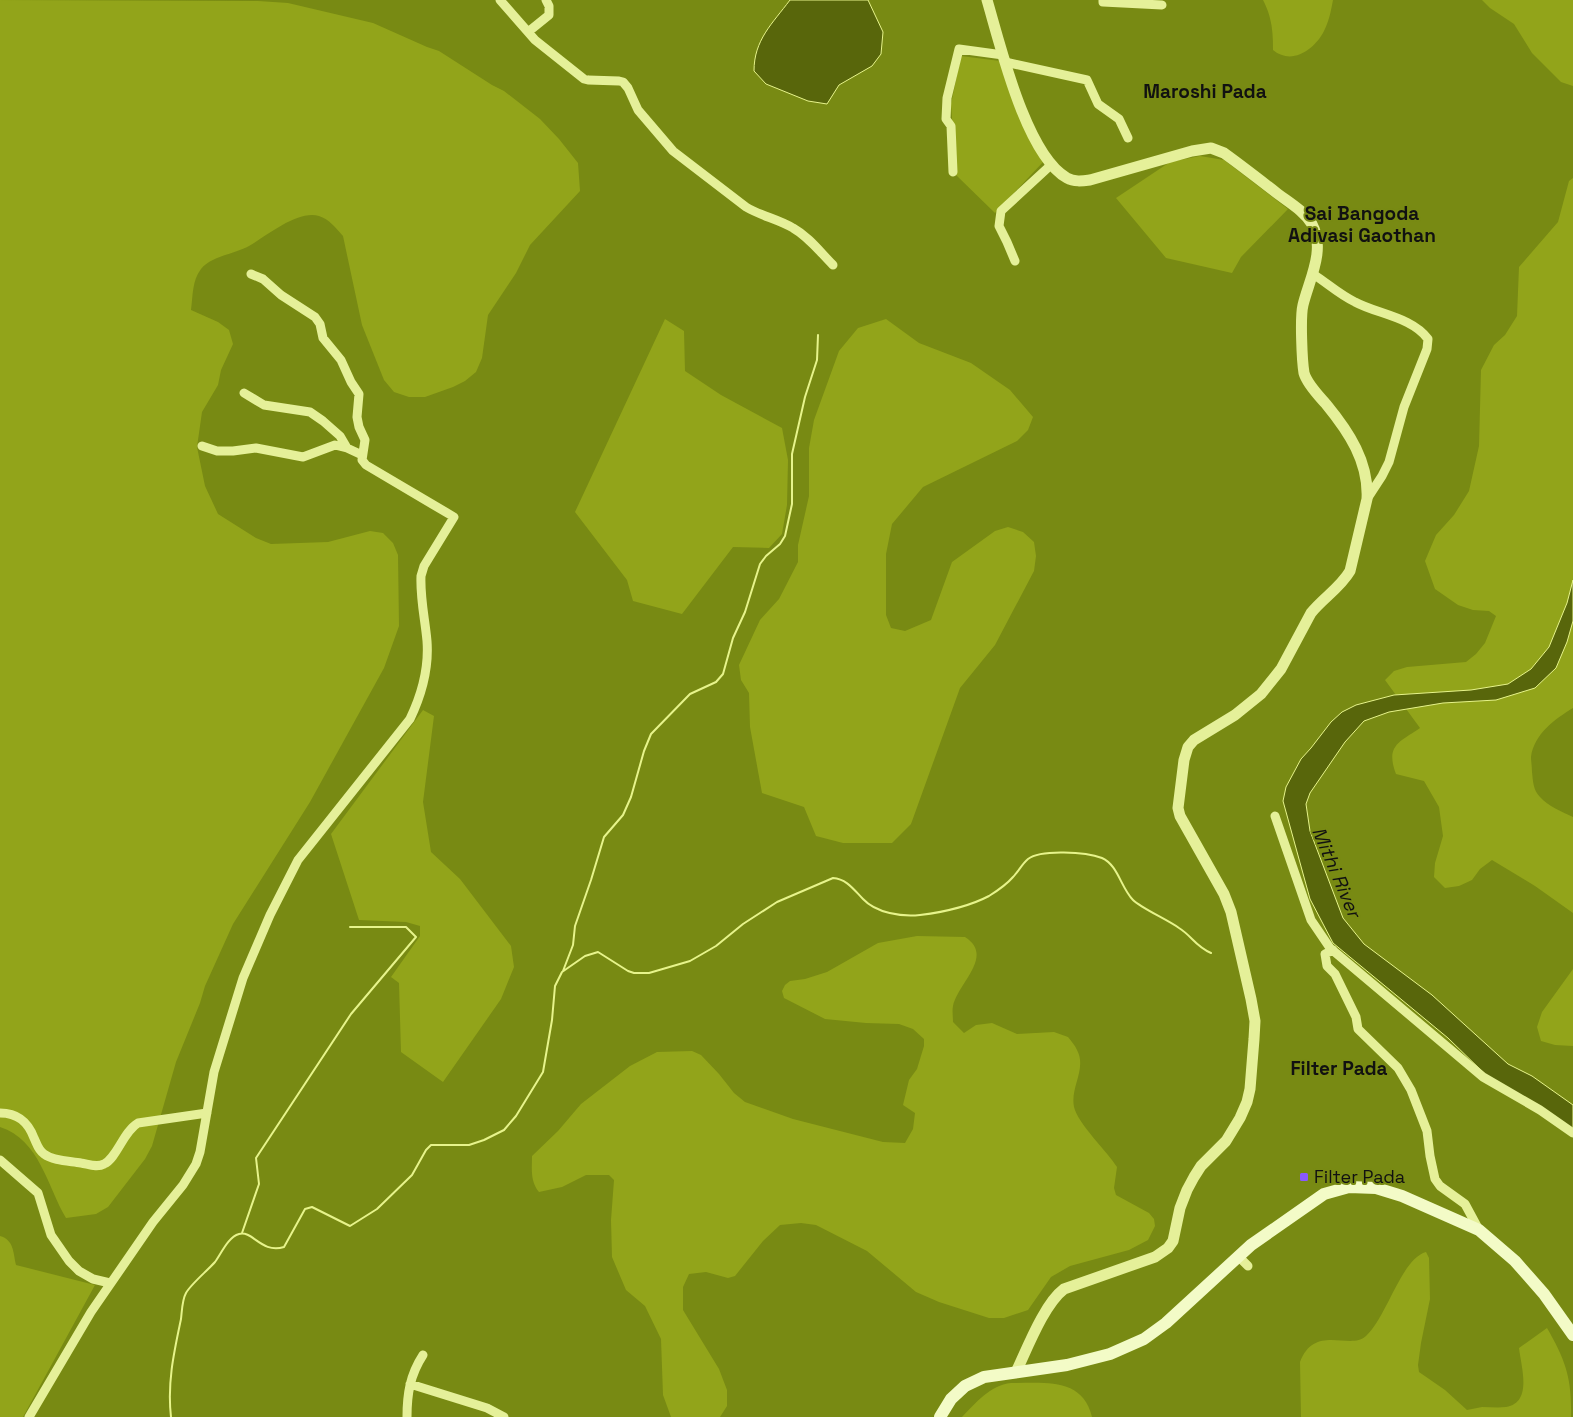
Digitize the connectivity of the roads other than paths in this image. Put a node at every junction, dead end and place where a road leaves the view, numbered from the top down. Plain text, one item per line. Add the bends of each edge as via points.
1 (500, 0) edge
2 (546, 0) edge
3 (987, 0) edge
4 (1103, 0) edge
5 (1162, 5) dead end
6 (528, 32) junction
7 (1004, 58) junction
8 (1128, 138) dead end
9 (1052, 164) junction
10 (953, 172) dead end
11 (1015, 261) dead end
12 (833, 265) dead end
13 (251, 274) dead end
14 (1313, 274) junction
15 (244, 393) dead end
16 (202, 446) dead end
17 (347, 448) junction
18 (362, 455) junction
19 (1367, 499) junction
20 (1275, 816) dead end
21 (1333, 950) junction
22 (0, 1113) edge
23 (207, 1113) junction
24 (1573, 1133) edge
25 (0, 1160) edge
26 (1479, 1230) junction
27 (1238, 1256) junction
28 (1248, 1266) dead end
29 (110, 1284) junction
30 (1573, 1335) edge
31 (423, 1355) dead end
32 (1016, 1372) junction
33 (410, 1384) junction
34 (29, 1417) edge
35 (407, 1417) edge
36 (504, 1417) edge
37 (940, 1417) edge

1 - 6 street
2 - 6 street via 549,15
3 - 7 street
4 - 5 street
6 - 12 street via 584,79 623,82 638,110 673,151 756,214 805,236
7 - 8 street via 1087,80 1098,104 1118,119
7 - 9 street via 1031,131
7 - 10 street via 959,49 946,119 951,126
9 - 11 street via 1000,211 999,226
9 - 14 street via 1068,178 1080,182 1192,151 1217,149 1301,212 1312,224 1317,237
13 - 18 street via 320,324 323,338 341,360 359,394 357,417 365,440
14 - 19 street via 1302,307 1304,375 1354,442 1362,464
14 - 19 street via 1351,300 1384,312 1419,330 1428,339 1389,462
15 - 17 street via 264,405 310,412 340,436
16 - 17 street via 217,451 256,448 303,457 335,445
17 - 18 street
18 - 23 street via 366,465 454,517 421,576 427,642 424,680 410,719 298,860 270,915 243,978 214,1072
19 - 32 street via 1350,571 1344,581 1311,613 1281,669 1261,694 1235,715 1194,740 1184,760 1178,808 1180,816 1224,894 1251,999 1255,1021 1247,1102 1226,1141 1201,1166 1187,1190 1173,1241 1168,1248 1155,1258 1057,1294
20 - 21 street via 1311,920
21 - 24 street via 1484,1077
21 - 26 street via 1325,954 1327,966 1335,974 1358,1029 1398,1068 1411,1090 1427,1131 1435,1179 1465,1204
22 - 23 street via 20,1117 45,1155 98,1166 108,1162 138,1123
23 - 29 street via 196,1164
25 - 29 street via 38,1193 52,1235 70,1261 79,1271
26 - 27 main road via 1402,1196 1376,1188 1349,1187 1324,1194
26 - 30 main road via 1516,1261
27 - 28 street
27 - 32 main road via 1166,1323 1144,1339 1110,1354 1067,1365
29 - 34 street
31 - 33 street
32 - 37 main road via 984,1378 965,1386
33 - 35 street
33 - 36 street via 487,1408

